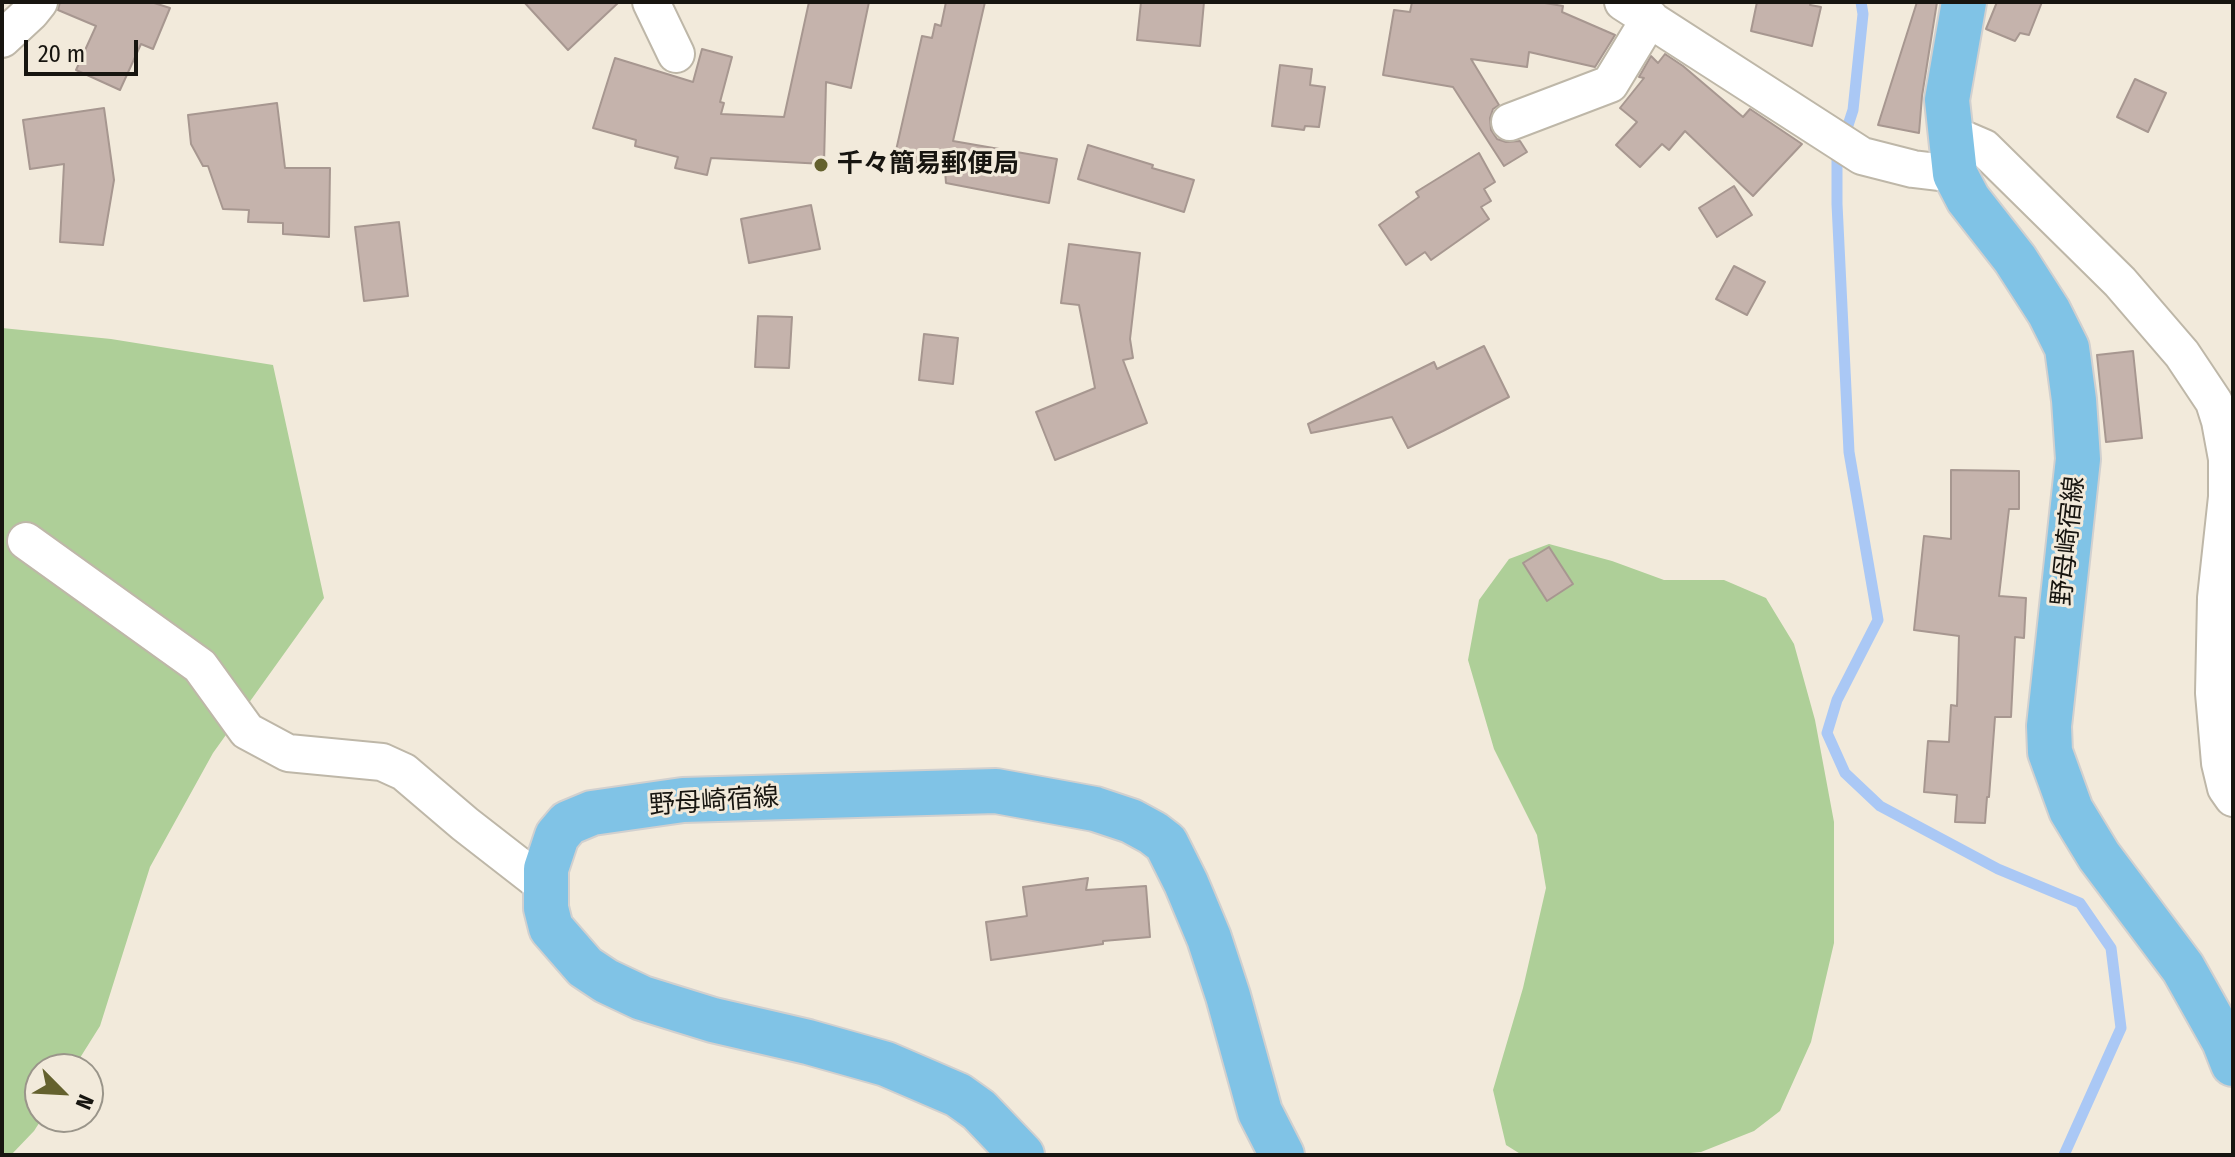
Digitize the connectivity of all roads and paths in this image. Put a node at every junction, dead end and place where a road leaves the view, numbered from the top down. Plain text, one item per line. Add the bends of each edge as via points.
1 (39, 2) edge
2 (651, 2) edge
3 (1964, 2) edge
4 (1636, 10) edge
5 (2, 39) edge
6 (676, 54) dead end
7 (1510, 122) dead end
8 (1952, 154) junction
9 (26, 541) dead end
10 (2233, 798) edge
11 (546, 887) junction
12 (2233, 1064) edge
13 (1022, 1155) edge
14 (1282, 1155) edge

1 - 5 street
2 - 6 street
3 - 8 main road, 野母崎宿線 via 1947,100
4 - 7 street via 1610,84
4 - 8 street via 1862,156 1913,169
8 - 10 street via 1984,148 2120,282 2182,354 2214,402 2227,459 2214,693 2220,763
8 - 12 main road, 野母崎宿線 via 1968,199 2023,272 2067,348 2078,459 2049,726 2055,771 2099,856 2183,968
9 - 11 street via 200,666 247,731 288,753 382,762 404,772
11 - 13 main road, 野母崎宿線 via 551,928 585,967 606,981 713,1020 886,1064 958,1095
11 - 14 main road, 野母崎宿線 via 552,848 568,823 592,813 683,800 996,791 1131,821 1166,843 1186,883 1228,996 1260,1112

